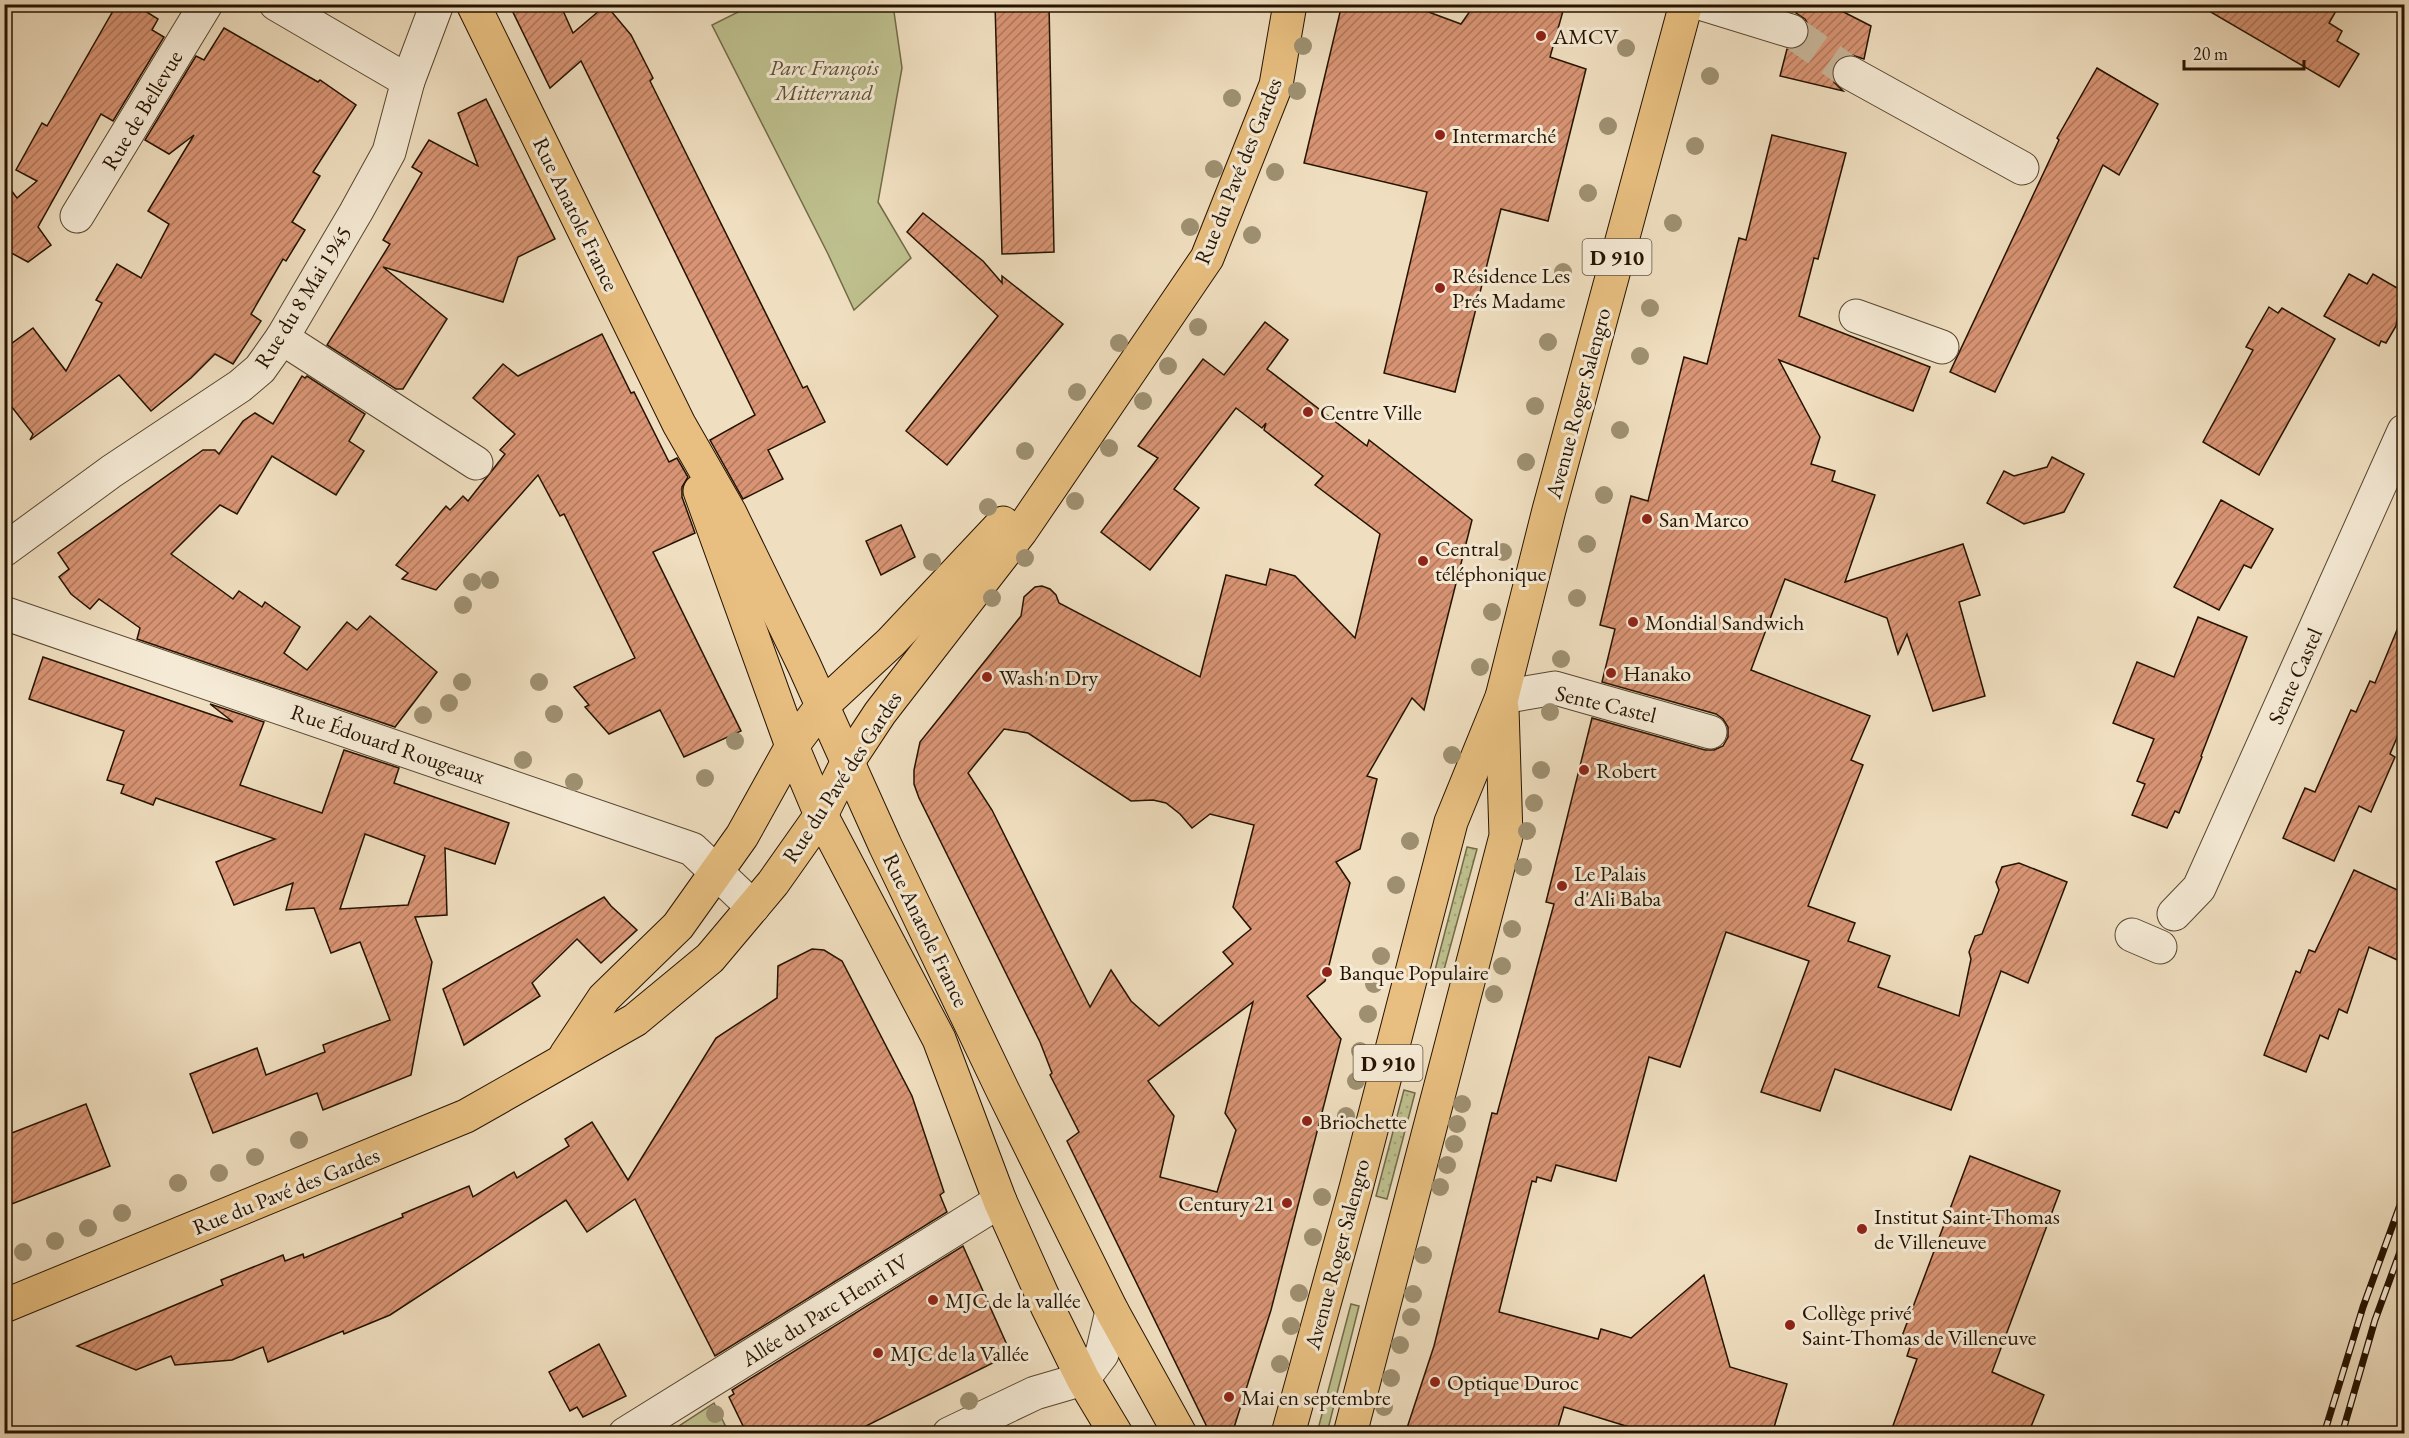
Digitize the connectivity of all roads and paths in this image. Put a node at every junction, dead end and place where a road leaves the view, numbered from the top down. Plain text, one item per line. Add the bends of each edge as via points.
1 (206, 4) edge
2 (276, 4) edge
3 (437, 4) edge
4 (473, 4) edge
5 (1290, 4) edge
6 (1686, 4) edge
7 (1703, 4) edge
8 (1791, 31) tunnel mouth
9 (1850, 73) tunnel mouth
10 (408, 81) junction
11 (2022, 168) dead end
12 (77, 216) dead end
13 (1856, 316) dead end
14 (282, 338) junction
15 (1942, 347) dead end
16 (679, 424) junction
17 (2404, 431) edge
18 (1078, 446) junction
19 (476, 463) dead end
20 (4, 550) edge
21 (4, 613) edge
22 (1502, 697) junction
23 (822, 706) junction
24 (1710, 732) dead end
25 (792, 746) junction
26 (847, 763) junction
27 (821, 814) junction
28 (716, 871) junction
29 (753, 907) junction
30 (2174, 914) dead end
31 (561, 1061) junction
32 (1000, 1201) junction
33 (4, 1306) edge
34 (1112, 1311) junction
35 (1083, 1379) junction
36 (637, 1426) edge
37 (949, 1434) edge
38 (1116, 1434) edge
39 (1180, 1434) edge
40 (1288, 1434) edge
41 (1350, 1434) edge

1 - 12 street, Rue de Bellevue
2 - 10 street
3 - 10 street, Rue du 8 Mai 1945
4 - 16 main road, Rue Anatole France
5 - 18 main road, Rue du Pavé des Gardes via 1276,85 1207,258
6 - 22 main road, Avenue Roger Salengro / D 910
7 - 8 street
9 - 11 street
10 - 14 street, Rue du 8 Mai 1945 via 389,152
13 - 15 street
14 - 19 street
14 - 20 street, Rue du 8 Mai 1945 via 260,369 240,386 112,471
16 - 23 main road, Rue Anatole France via 730,513
16 - 25 main road, Rue Anatole France via 713,532
17 - 30 street, Sente Castel via 2199,888
18 - 23 main road, Rue du Pavé des Gardes via 891,642
18 - 26 main road, Rue du Pavé des Gardes via 1021,531 880,713
21 - 28 street, Rue Édouard Rougeaux via 626,825 692,849
22 - 24 street, Sente Castel via 1555,688
22 - 40 main road, Avenue Roger Salengro / D 910 via 1451,822
22 - 41 main road, Avenue Roger Salengro / D 910 via 1506,836
23 - 25 main road, Rue du Pavé des Gardes
23 - 26 main road, Rue Anatole France
25 - 27 main road, Rue Anatole France
25 - 28 main road, Rue du Pavé des Gardes via 742,836
26 - 27 main road, Rue du Pavé des Gardes
26 - 34 main road, Rue Anatole France
27 - 29 main road, Rue du Pavé des Gardes
27 - 32 main road, Rue Anatole France via 939,1039
28 - 29 street, Rue Édouard Rougeaux
28 - 31 main road, Rue du Pavé des Gardes via 678,926 604,998
29 - 31 main road, Rue du Pavé des Gardes via 710,958 635,1020
31 - 33 main road, Rue du Pavé des Gardes via 466,1116
32 - 35 main road, Rue Anatole France
32 - 36 street, Allée du Parc Henri IV
34 - 35 street via 1102,1354
34 - 39 main road, Rue Anatole France
35 - 37 street via 1035,1393
35 - 38 main road, Rue Anatole France

